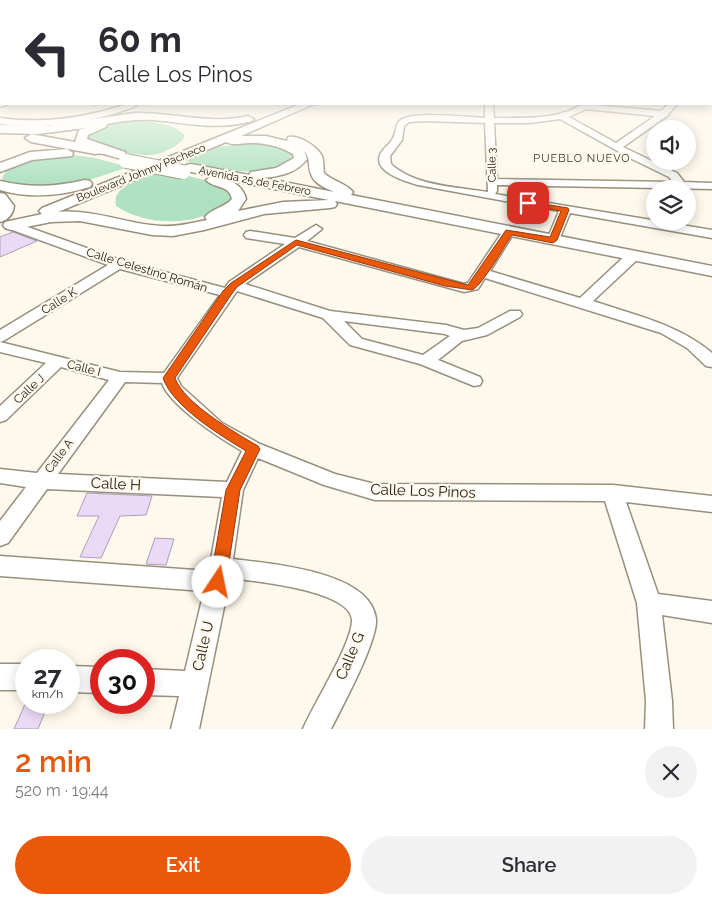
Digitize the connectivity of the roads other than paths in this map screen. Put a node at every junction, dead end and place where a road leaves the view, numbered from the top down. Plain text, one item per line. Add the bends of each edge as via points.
1 (79, 119) edge
2 (120, 119) edge
3 (169, 119) edge
4 (250, 119) edge
5 (267, 119) edge
6 (275, 119) edge
7 (526, 119) edge
8 (566, 119) edge
9 (656, 119) edge
10 (0, 121) edge
11 (491, 122) junction
12 (0, 130) edge
13 (0, 137) edge
14 (617, 147) junction
15 (124, 163) junction
16 (188, 166) junction
17 (0, 168) edge
18 (677, 180) edge
19 (492, 182) junction
20 (646, 184) edge
21 (696, 185) edge
22 (0, 186) edge
23 (712, 186) edge
24 (492, 196) junction
25 (0, 197) edge
26 (390, 210) junction
27 (565, 210) junction
28 (3, 223) edge
29 (316, 229) dead end
30 (509, 232) junction
31 (712, 234) edge
32 (250, 235) dead end
33 (553, 240) junction
34 (296, 242) junction
35 (633, 256) junction
36 (118, 264) junction
37 (712, 271) edge
38 (482, 274) junction
39 (230, 289) junction
40 (583, 303) junction
41 (515, 314) dead end
42 (328, 315) junction
43 (464, 335) junction
44 (0, 337) edge
45 (0, 347) edge
46 (426, 361) junction
47 (58, 362) junction
48 (712, 362) edge
49 (120, 377) junction
50 (169, 378) junction
51 (474, 381) dead end
52 (0, 416) edge
53 (253, 449) junction
54 (0, 476) edge
55 (40, 481) junction
56 (233, 490) junction
57 (613, 493) junction
58 (712, 504) edge
59 (0, 537) edge
60 (0, 566) edge
61 (220, 574) junction
62 (648, 603) junction
63 (712, 612) edge
64 (0, 676) edge
65 (15, 677) edge
66 (155, 682) edge
67 (195, 684) junction
68 (185, 729) edge
69 (317, 729) edge
70 (659, 729) edge

1 - 10 street via 21,124
2 - 12 main road via 45,130
3 - 4 main road via 223,124
5 - 16 main road, Boulevard Johnny Pacheco
6 - 26 main road via 268,126 270,131 309,148 316,157 317,174 326,183
7 - 11 street
8 - 14 street
9 - 14 street
11 - 19 street, Calle 3
11 - 24 street via 407,120 400,125 398,139 384,160 392,172 405,178 448,190
12 - 15 main road, Avenida 25 de Febrero
13 - 15 main road, Avenida 25 de Febrero
14 - 18 street via 673,175
15 - 16 main road, Boulevard Johnny Pacheco
15 - 16 main road, Avenida 25 de Febrero
15 - 16 main road via 80,141 80,137 89,129 104,124 132,120 175,125 191,135
15 - 16 main road via 104,200 104,206 113,211 169,223 214,217 232,208 239,199 234,188
15 - 17 main road via 66,153 18,160
15 - 22 main road via 80,186 45,192 24,192
15 - 28 main road, Boulevard Johnny Pacheco
16 - 16 main road via 228,142 260,140 289,145 299,152 301,159 281,172 245,176
16 - 26 main road, Avenida 25 de Febrero
19 - 20 street
19 - 24 street, Calle 3
21 - 23 street
24 - 27 street
25 - 28 main road via 7,206
26 - 28 main road via 335,205 283,206 172,231 72,215
26 - 30 main road, Avenida 25 de Febrero
27 - 31 street
27 - 33 street
28 - 36 street, Calle Celestino Román
29 - 34 street
30 - 33 main road, Avenida 25 de Febrero
30 - 38 street
32 - 34 street
33 - 35 main road, Avenida 25 de Febrero
34 - 38 street via 464,288 473,286
34 - 39 street
35 - 37 main road, Avenida 25 de Febrero
35 - 40 street
36 - 39 street, Calle Celestino Román
36 - 44 street, Calle K
38 - 40 street
39 - 42 street, Calle Celestino Román
39 - 50 street
40 - 48 street via 666,330 693,345
41 - 43 street via 482,332
42 - 43 street, Calle Celestino Román
42 - 46 street via 356,342
43 - 46 street
45 - 47 street, Calle I
46 - 51 street
47 - 49 street, Calle I
47 - 52 street, Calle J
49 - 50 street, Calle I
49 - 55 street, Calle A
50 - 53 street, Calle Los Pinos via 173,389 216,427
53 - 56 street, Calle U
53 - 57 street, Calle Los Pinos via 331,480 375,492
54 - 55 street, Calle H
55 - 56 street, Calle H
55 - 59 street, Calle A
56 - 61 street, Calle U
57 - 58 street, Calle Los Pinos
57 - 62 street
60 - 61 street, Calle G
61 - 67 street, Calle U
61 - 69 street, Calle G via 303,578 338,591 359,605 364,618 358,643
62 - 63 street
62 - 70 street
64 - 65 street
66 - 67 street
67 - 68 street, Calle U

